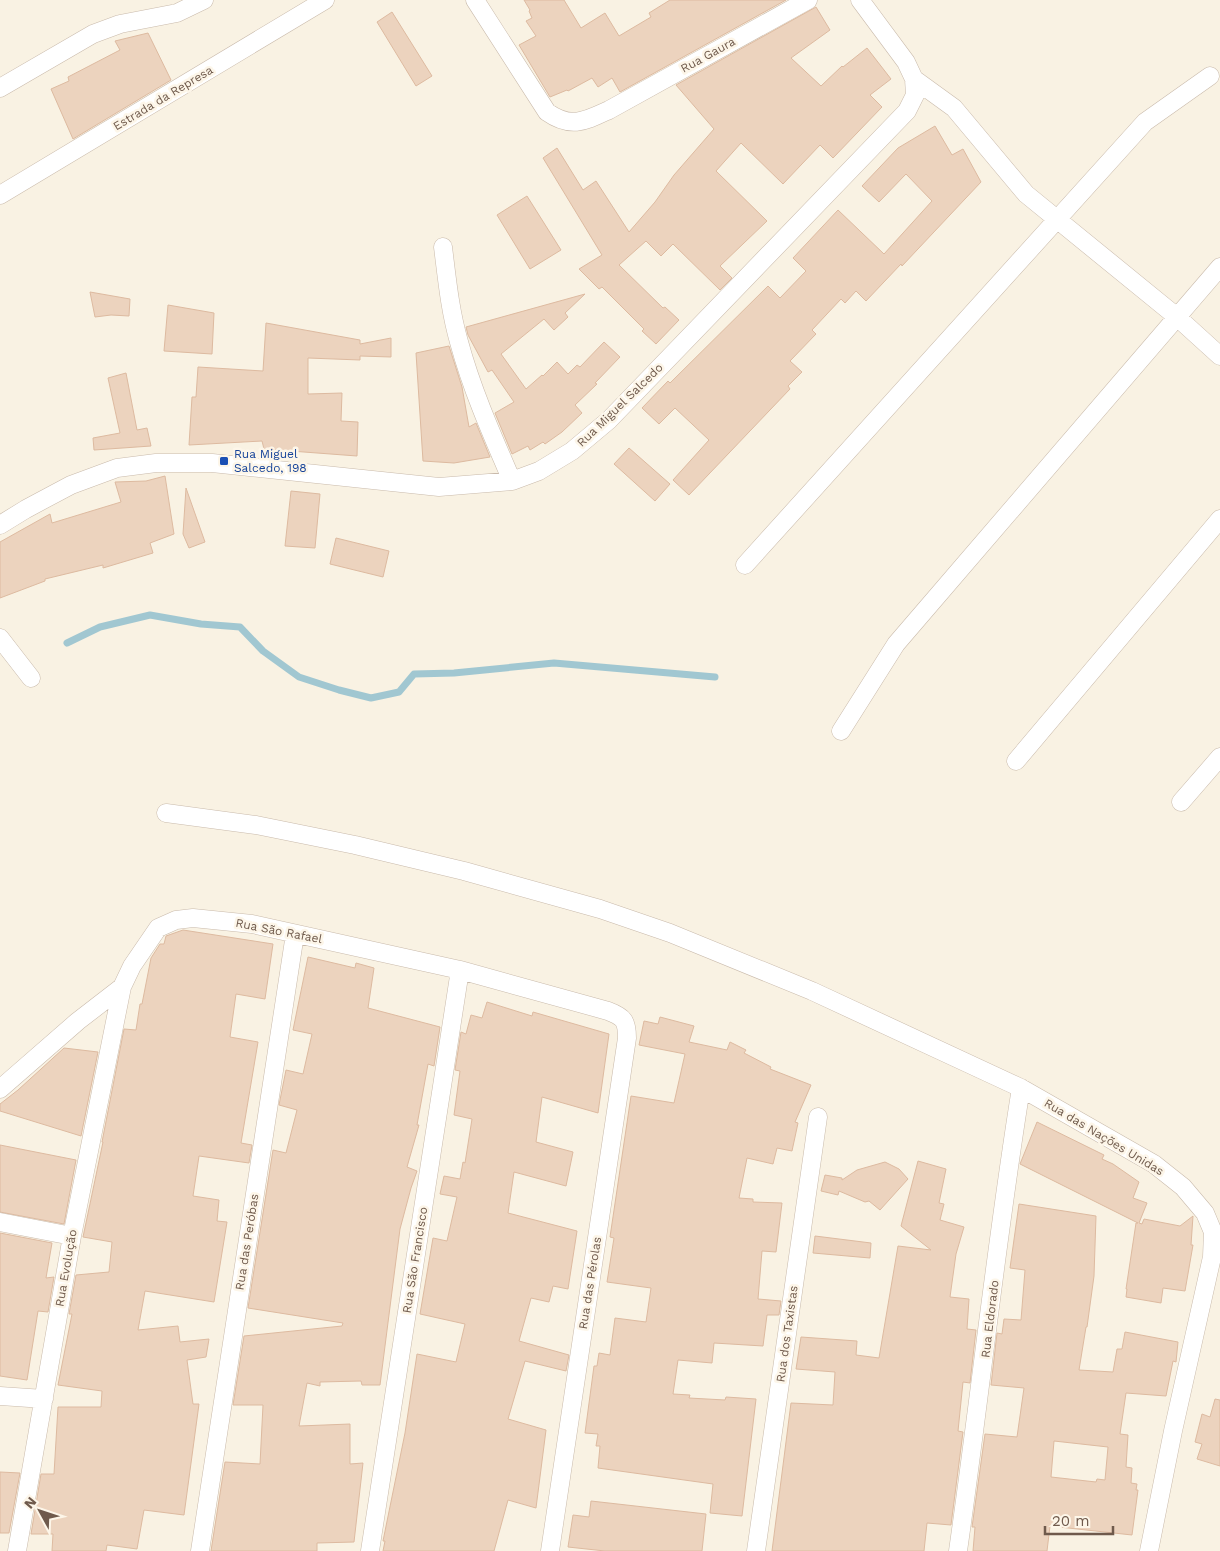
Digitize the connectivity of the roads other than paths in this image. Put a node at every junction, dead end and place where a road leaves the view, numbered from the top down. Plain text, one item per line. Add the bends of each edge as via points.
1 (204, 0) edge
2 (325, 0) edge
3 (475, 0) edge
4 (808, 0) edge
5 (860, 0) edge
6 (1210, 76) dead end
7 (914, 79) junction
8 (0, 88) edge
9 (0, 195) edge
10 (1057, 220) junction
11 (443, 248) dead end
12 (1220, 267) edge
13 (1177, 317) junction
14 (1220, 356) edge
15 (512, 481) junction
16 (1220, 519) edge
17 (0, 525) edge
18 (745, 565) dead end
19 (0, 638) edge
20 (31, 678) dead end
21 (841, 731) dead end
22 (1220, 757) edge
23 (1016, 761) dead end
24 (1181, 802) dead end
25 (166, 813) dead end
26 (295, 934) junction
27 (460, 970) junction
28 (122, 987) junction
29 (622, 1017) joint
30 (1021, 1088) junction
31 (0, 1089) edge
32 (818, 1117) dead end
33 (0, 1222) edge
34 (72, 1236) junction
35 (0, 1396) edge
36 (44, 1399) junction
37 (17, 1551) edge
38 (200, 1551) edge
39 (370, 1551) edge
40 (550, 1551) edge
41 (756, 1551) edge
42 (958, 1551) edge
43 (1149, 1551) edge

1 - 8 street via 177,13 120,24 93,34
2 - 9 street, Estrada da Represa
3 - 4 street, Rua Gaura via 547,112 570,123 586,121 609,110
5 - 7 street via 906,62
6 - 10 street via 1145,122
7 - 10 street via 954,108 1026,194
7 - 15 street, Rua Miguel Salcedo via 915,95 907,112 609,420 572,452 539,471
10 - 13 street
10 - 18 street
11 - 15 street via 458,340 480,406
12 - 13 street
13 - 14 street
13 - 21 street via 896,644
15 - 17 street, Rua Miguel Salcedo via 439,487 212,464 156,463 117,468 71,485
16 - 23 street
19 - 20 street
22 - 24 street
25 - 30 street, Rua das Nações Unidas via 256,825 355,845 600,909 744,962
26 - 27 street, Rua São Rafael
26 - 28 street, Rua São Rafael via 210,919 176,920 158,928
26 - 38 street, Rua das Peróbas
27 - 29 street, Rua São Rafael
27 - 39 street, Rua São Francisco
28 - 31 street, Rua São Rafael
28 - 34 street, Rua Evolução
29 - 40 street, Rua das Pérolas via 627,1038
30 - 42 street, Rua Eldorado
30 - 43 street, Rua das Nações Unidas via 1154,1164 1183,1187 1205,1213 1213,1232 1210,1264 1172,1430
32 - 41 street, Rua dos Taxistas
33 - 34 street
34 - 36 street, Rua Evolução
35 - 36 street
36 - 37 street, Rua Evolução

